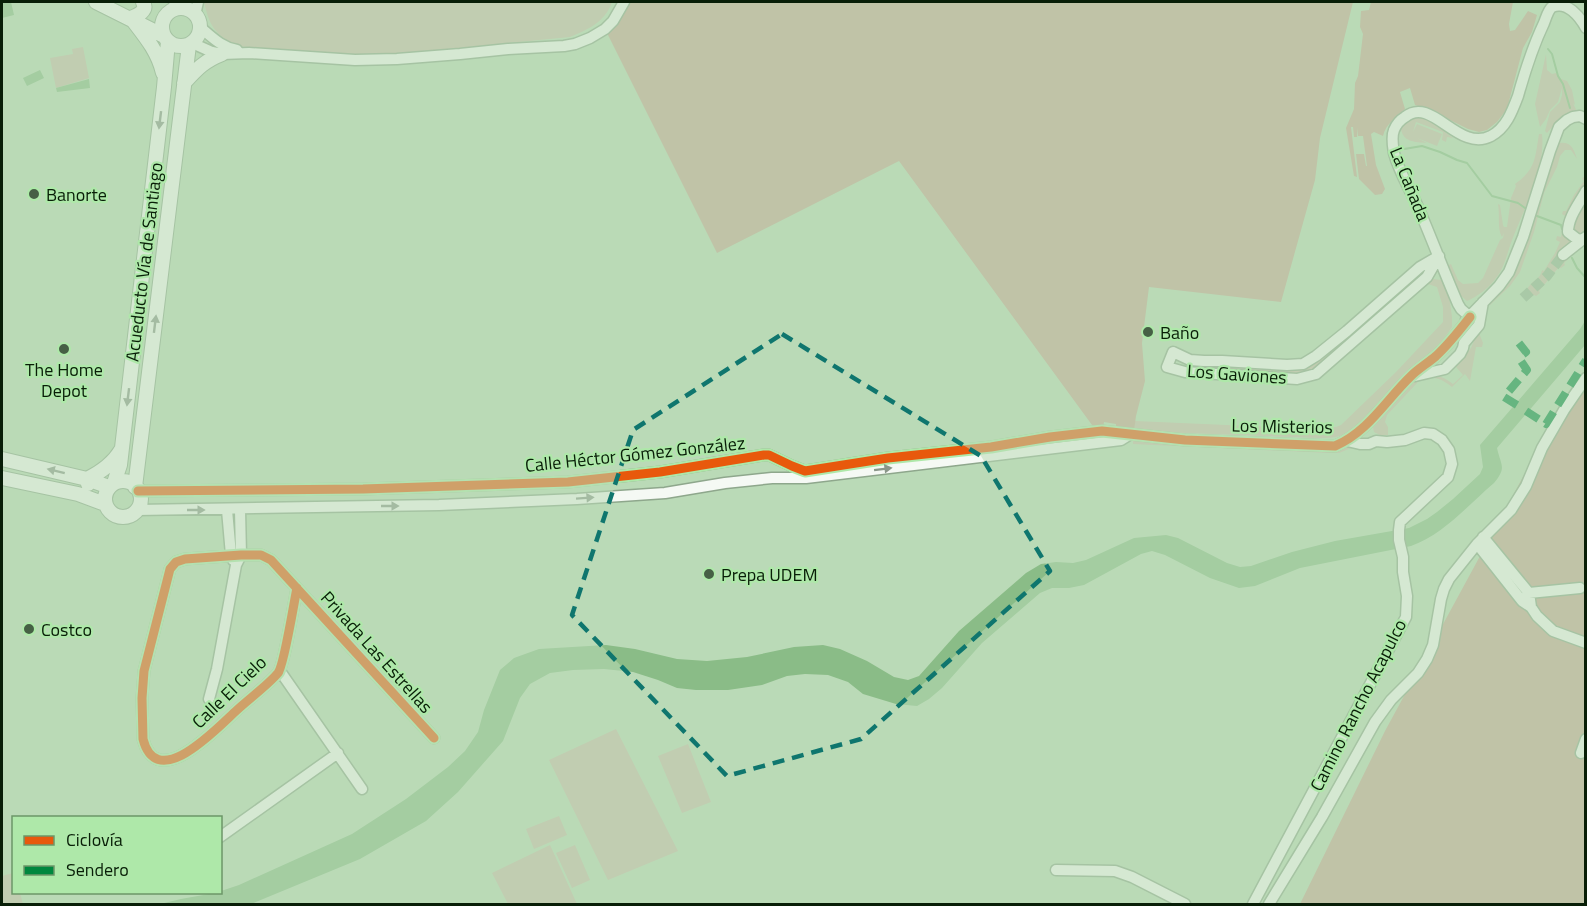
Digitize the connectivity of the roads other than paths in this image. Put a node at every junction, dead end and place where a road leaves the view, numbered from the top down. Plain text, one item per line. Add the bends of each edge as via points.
1 (96, 2) edge
2 (143, 2) edge
3 (148, 2) edge
4 (624, 2) edge
5 (173, 8) edge
6 (198, 14) edge
7 (131, 18) junction
8 (1586, 28) edge
9 (166, 38) junction
10 (190, 44) junction
11 (249, 53) junction
12 (222, 54) junction
13 (165, 81) junction
14 (184, 83) junction
15 (1586, 119) edge
16 (1586, 191) edge
17 (1568, 232) junction
18 (1584, 238) edge
19 (1439, 256) junction
20 (1420, 267) junction
21 (1428, 277) junction
22 (1483, 302) junction
23 (1470, 317) junction
24 (1459, 340) junction
25 (1435, 357) junction
26 (1445, 369) junction
27 (1410, 377) junction
28 (1586, 378) edge
29 (1360, 431) junction
30 (1129, 435) junction
31 (1050, 437) junction
32 (1347, 441) junction
33 (1376, 441) junction
34 (122, 448) junction
35 (1052, 449) junction
36 (755, 458) junction
37 (2, 459) edge
38 (806, 474) junction
39 (2, 478) edge
40 (772, 478) junction
41 (87, 479) junction
42 (112, 485) junction
43 (137, 489) junction
44 (363, 489) junction
45 (78, 494) junction
46 (105, 504) junction
47 (364, 506) junction
48 (137, 510) junction
49 (227, 510) junction
50 (240, 510) junction
51 (235, 536) junction
52 (1480, 541) junction
53 (236, 558) junction
54 (297, 588) junction
55 (1580, 588) dead end
56 (1527, 600) junction
57 (1586, 642) edge
58 (280, 671) junction
59 (209, 699) dead end
60 (434, 738) dead end
61 (1586, 739) edge
62 (338, 753) junction
63 (1581, 753) dead end
64 (362, 789) dead end
65 (222, 836) edge
66 (1056, 870) dead end
67 (1185, 904) edge
68 (1252, 904) edge
69 (1269, 904) edge

1 - 7 street
2 - 7 street via 141,13
3 - 5 street
4 - 11 street via 604,29 564,46 355,60
5 - 6 street
5 - 9 street via 162,25
6 - 10 street via 197,37
6 - 11 street via 218,43
7 - 9 street
7 - 13 street via 148,39
8 - 19 street, La Cañada via 1569,6 1559,3 1550,8 1534,43 1513,110 1493,135 1482,140 1466,138 1424,112 1413,111 1395,127 1392,136 1399,166
9 - 10 street via 179,46
9 - 13 street, Acueducto Vía de Santiago
10 - 12 street
10 - 14 street, Acueducto Vía de Santiago
11 - 12 street
12 - 14 street via 208,59
13 -> 34 street, Acueducto Vía de Santiago
43 -> 14 street, Acueducto Vía de Santiago
15 - 22 street via 1573,117 1559,128 1515,259 1499,286
16 - 17 street via 1571,216
17 - 18 street via 1577,239
17 - 18 street via 1563,255
19 - 20 street, Los Gaviones
19 - 21 street, Los Gaviones
19 - 23 street, La Cañada via 1458,304
20 - 21 street
20 - 21 street, Los Gaviones via 1303,364 1204,362 1173,352 1167,367 1185,372 1297,379 1316,374
22 - 23 street
22 - 24 street via 1479,325
23 - 24 street
23 - 27 street
24 - 25 street, Los Misterios
24 - 26 street via 1463,348
25 - 26 street
25 - 27 street, Los Misterios
26 - 27 street
27 - 29 street, Los Misterios
28 - 52 street via 1542,448 1511,510
29 - 32 street, Los Misterios
29 - 33 street
30 - 31 street, Calle Héctor Gómez González via 1102,431
30 - 32 street, Los Misterios via 1321,446
30 - 35 street, Calle Héctor Gómez González via 1121,440
31 - 35 street
31 - 38 street, Calle Héctor Gómez González via 888,458
32 - 33 street, Camino Rancho Acapulco
33 - 68 street, Camino Rancho Acapulco via 1433,434 1449,450 1452,464 1448,477 1400,522 1406,617
34 - 41 street via 111,463
34 - 42 street, Acueducto Vía de Santiago
38 -> 35 street, Calle Héctor Gómez González
36 - 38 street, Calle Héctor Gómez González via 769,455
36 - 40 street via 770,462
36 - 44 street, Calle Héctor Gómez González via 568,482
41 -> 37 street
38 - 40 street, Calle Héctor Gómez González
39 - 45 street
47 -> 40 street, Calle Héctor Gómez González via 665,493
41 - 42 street
41 - 45 street via 86,489
42 - 43 street via 125,481
42 - 46 street via 106,492
43 - 44 street, Calle Héctor Gómez González
43 - 48 street via 141,497
44 - 47 street
45 - 46 street
46 - 48 street via 117,517 129,516
47 - 50 street, Calle Héctor Gómez González
48 -> 49 street, Calle Héctor Gómez González
49 - 50 street, Calle Héctor Gómez González
49 - 51 street
50 - 51 street
51 - 53 street
52 - 56 street
52 - 69 street via 1443,589 1427,659 1375,722
53 - 54 street, Calle El Cielo via 266,557
53 - 58 street, Calle El Cielo via 180,560 170,569 144,670 144,745 160,761 190,751
53 - 59 street
54 - 58 street, Calle El Cielo
54 - 60 street, Privada Las Estrellas
55 - 56 street
56 - 57 street via 1553,631
58 - 62 street
61 - 63 street
62 - 64 street
62 - 65 street
66 - 67 street via 1115,871

